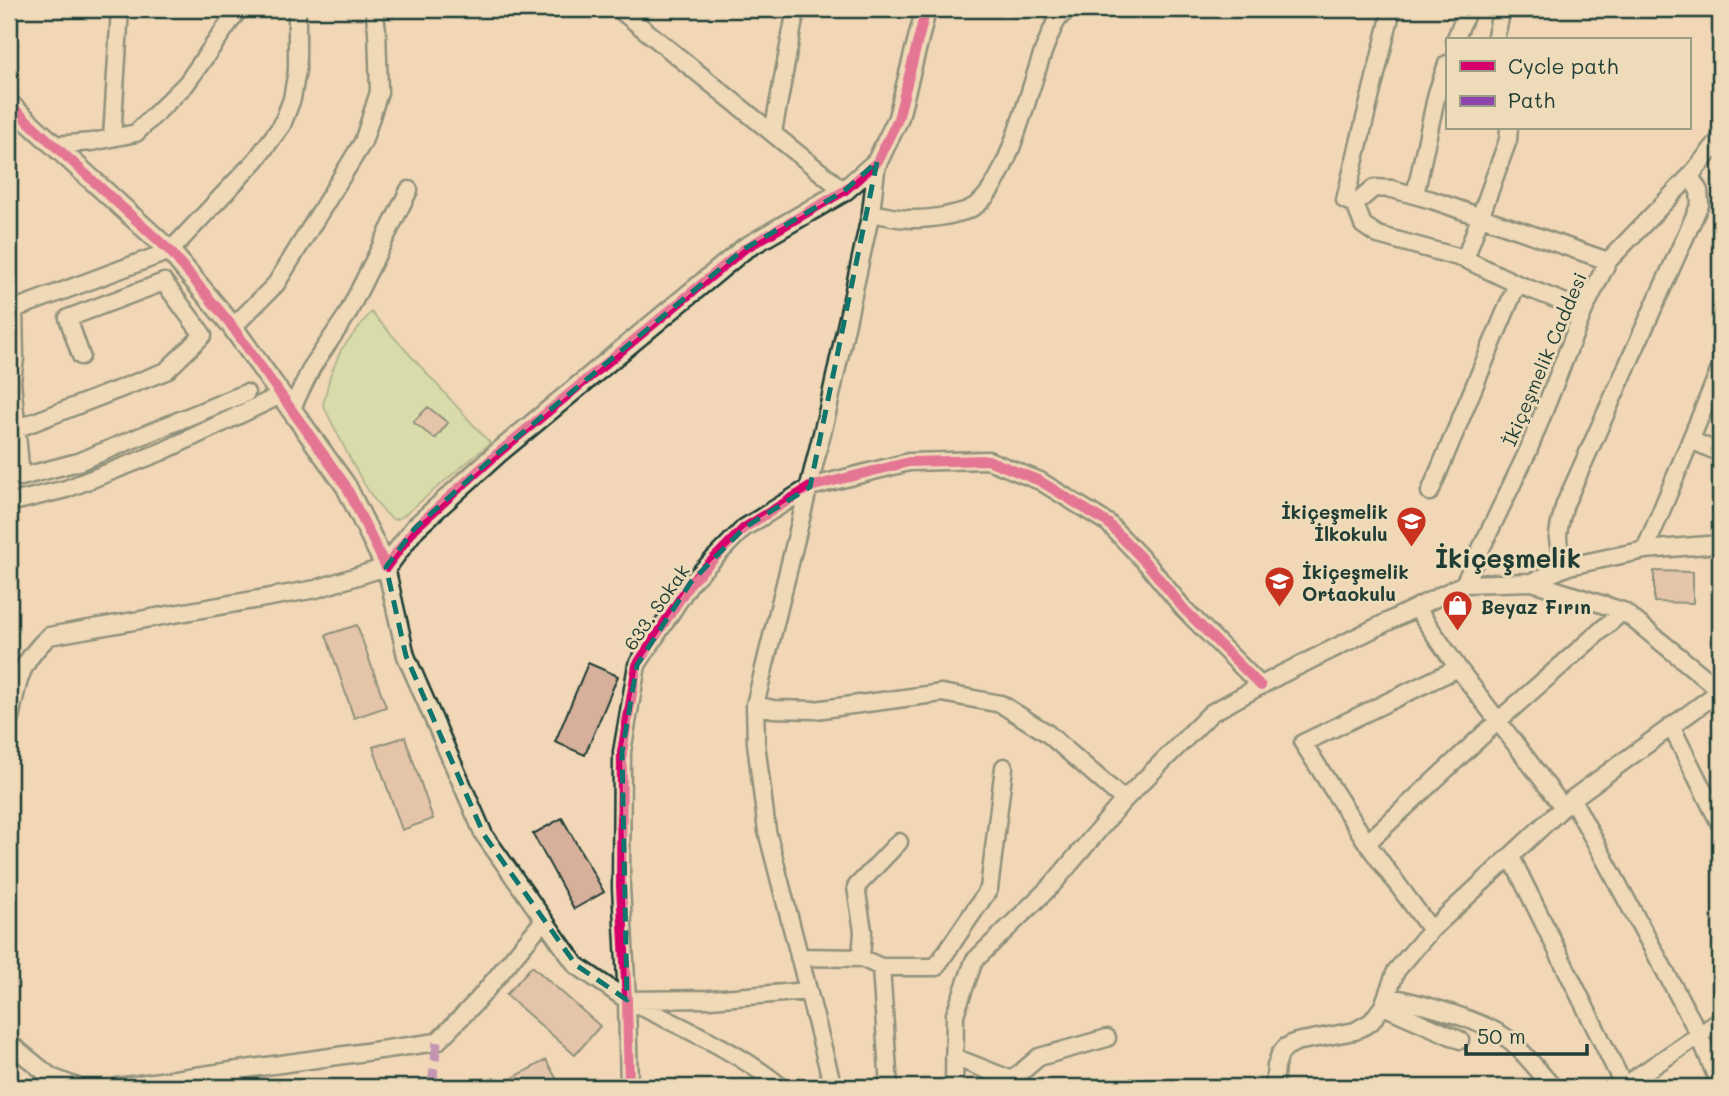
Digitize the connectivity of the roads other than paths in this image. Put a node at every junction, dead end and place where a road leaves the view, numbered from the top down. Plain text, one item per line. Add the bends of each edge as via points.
1 (120, 9) edge
2 (239, 9) edge
3 (297, 9) edge
4 (374, 9) edge
5 (619, 9) edge
6 (796, 9) edge
7 (926, 9) edge
8 (1071, 9) edge
9 (1392, 9) edge
10 (1468, 9) edge
11 (1502, 9) edge
12 (1456, 38) edge
13 (1495, 38) edge
14 (1446, 67) edge
15 (10, 107) edge
16 (1509, 130) edge
17 (773, 132) junction
18 (112, 138) junction
19 (1720, 139) edge
20 (55, 145) junction
21 (877, 162) junction
22 (1690, 176) junction
23 (409, 190) dead end
24 (844, 191) junction
25 (1415, 195) junction
26 (1355, 204) junction
27 (871, 212) junction
28 (1480, 217) junction
29 (170, 251) junction
30 (1465, 260) junction
31 (1608, 261) junction
32 (1517, 284) junction
33 (12, 310) edge
34 (1584, 310) junction
35 (233, 327) junction
36 (82, 356) dead end
37 (1720, 369) edge
38 (246, 393) dead end
39 (286, 402) junction
40 (16, 429) junction
41 (1690, 440) junction
42 (1720, 453) edge
43 (810, 487) junction
44 (1430, 492) dead end
45 (9, 503) edge
46 (1720, 544) edge
47 (1645, 550) junction
48 (1569, 566) junction
49 (386, 567) junction
50 (1532, 582) junction
51 (1464, 584) junction
52 (1417, 609) junction
53 (1623, 611) junction
54 (1458, 668) junction
55 (1261, 686) junction
56 (13, 689) edge
57 (1720, 690) edge
58 (755, 705) junction
59 (1499, 720) junction
60 (9, 723) edge
61 (1671, 726) junction
62 (1004, 767) dead end
63 (1124, 800) junction
64 (1567, 803) junction
65 (1720, 824) edge
66 (899, 842) dead end
67 (1367, 843) junction
68 (1511, 857) junction
69 (544, 920) junction
70 (1432, 930) junction
71 (799, 957) junction
72 (860, 958) junction
73 (881, 967) junction
74 (808, 991) junction
75 (627, 1000) junction
76 (1385, 1001) junction
77 (1720, 1021) edge
78 (1699, 1034) junction
79 (1107, 1038) dead end
80 (1460, 1040) dead end
81 (9, 1043) edge
82 (954, 1057) junction
83 (1014, 1084) edge
84 (1623, 1086) edge
85 (1720, 1086) edge
86 (76, 1087) edge
87 (118, 1087) edge
88 (629, 1087) edge
89 (781, 1087) edge
90 (833, 1087) edge
91 (889, 1087) edge
92 (954, 1087) edge
93 (1274, 1087) edge
94 (1553, 1087) edge

1 - 18 street
2 - 18 street via 186,84 136,133
3 - 29 street via 297,70 282,125 256,160
4 - 35 street via 379,92 363,142 276,284
5 - 17 street
6 - 17 street
7 - 21 street via 898,119
8 - 27 street via 1063,12 1054,26 1001,176 988,195 975,207 934,218 900,220
9 - 26 street via 1345,197
10 - 12 street
11 - 13 street
14 - 25 street
15 - 20 street
16 - 28 street
17 - 24 street
18 - 20 street
19 - 22 street, İkiçeşmelik Caddesi
20 - 29 street
21 - 24 street
21 - 27 street
22 - 31 street, İkiçeşmelik Caddesi
22 - 48 street via 1700,204 1565,504 1556,536
23 - 39 street via 347,315
24 - 49 street via 744,249 498,453 415,528
25 - 26 street via 1374,188
25 - 28 street
26 - 30 street via 1363,225 1378,235
27 - 43 street
28 - 30 street
28 - 31 street
29 - 33 street
29 - 35 street
30 - 32 street
31 - 34 street, İkiçeşmelik Caddesi
32 - 34 street
32 - 44 street
33 - 40 street
34 - 51 street, İkiçeşmelik Caddesi via 1528,451
35 - 39 street
36 - 40 street via 68,318 164,282 203,335 166,371
37 - 41 street
38 - 40 street via 78,462 21,477
39 - 45 street via 66,489
39 - 49 street via 346,486
41 - 42 street
41 - 47 street
43 - 55 street, 633. Sokak via 909,462 988,460 1040,481 1108,523
43 - 58 street
43 - 75 street, 633. Sokak via 744,528 691,582 637,664 622,752 621,887
46 - 47 street
47 - 48 street
48 - 50 street
49 - 56 street via 316,589 49,636 30,654
49 - 69 street via 406,656 484,835
50 - 51 street
50 - 53 street
51 - 52 street
52 - 54 street
52 - 55 street
53 - 57 street
53 - 59 street
54 - 59 street
54 - 67 street via 1303,743
55 - 63 street via 1211,713
56 - 60 street
57 - 61 street
58 - 63 street via 815,710 942,693 1001,704 1047,733
58 - 71 street via 767,831
59 - 64 street
59 - 67 street
61 - 64 street
61 - 65 street
62 - 73 street via 989,890 936,967
63 - 82 street via 1052,885 974,961 955,1014
64 - 68 street
64 - 78 street
66 - 72 street via 856,887 863,931
67 - 70 street
68 - 70 street
68 - 84 street
69 - 75 street via 576,965
69 - 87 street via 437,1042
70 - 76 street via 1396,971
71 - 72 street
71 - 74 street
72 - 73 street
73 - 91 street
74 - 75 street
74 - 90 street
75 - 88 street, 633. Sokak
75 - 89 street via 714,1045
76 - 80 street
76 - 93 street via 1371,1022 1355,1031 1286,1047 1276,1066
76 - 94 street via 1420,1003 1487,1028 1511,1042
77 - 78 street
78 - 84 street
78 - 85 street
79 - 83 street via 1040,1057
81 - 86 street via 51,1077
82 - 83 street
82 - 92 street

